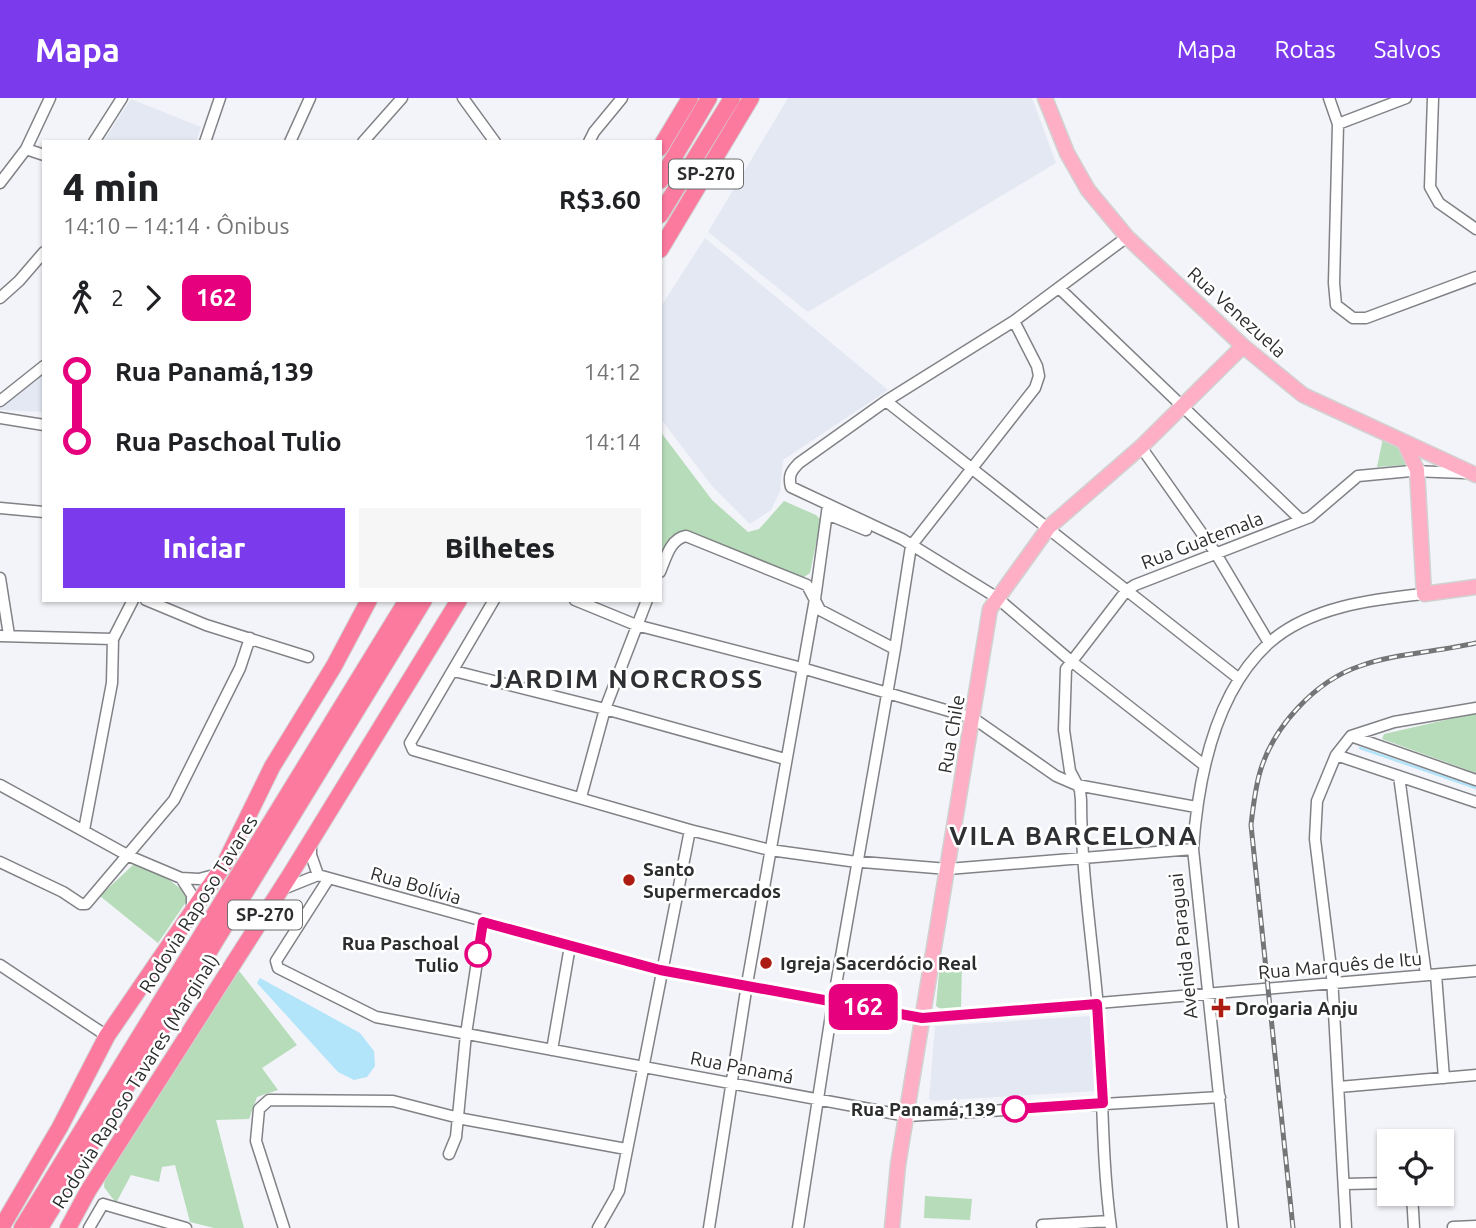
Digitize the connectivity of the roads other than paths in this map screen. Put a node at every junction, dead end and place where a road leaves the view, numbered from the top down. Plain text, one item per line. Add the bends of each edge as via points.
1 (50, 98) edge
2 (122, 98) edge
3 (220, 98) edge
4 (402, 98) edge
5 (463, 98) edge
6 (622, 98) edge
7 (690, 98) edge
8 (709, 98) edge
9 (732, 98) edge
10 (753, 98) edge
11 (1045, 98) edge
12 (1329, 98) edge
13 (1406, 98) edge
14 (1433, 98) edge
15 (310, 99) edge
16 (1338, 124) junction
17 (488, 139) edge
18 (95, 140) edge
19 (206, 140) edge
20 (291, 140) edge
21 (365, 140) edge
22 (590, 140) edge
23 (662, 145) edge
24 (26, 149) junction
25 (42, 154) edge
26 (662, 178) edge
27 (0, 183) edge
28 (662, 212) edge
29 (1476, 229) edge
30 (1127, 237) junction
31 (662, 247) edge
32 (42, 253) edge
33 (1476, 277) edge
34 (1060, 289) junction
35 (0, 298) edge
36 (1014, 321) junction
37 (1243, 346) junction
38 (42, 368) edge
39 (0, 401) edge
40 (886, 401) junction
41 (1181, 407) junction
42 (0, 418) edge
43 (42, 425) edge
44 (1404, 442) junction
45 (1141, 447) junction
46 (972, 470) junction
47 (1417, 470) junction
48 (1475, 475) edge
49 (0, 508) edge
50 (827, 509) junction
51 (42, 512) edge
52 (1301, 520) junction
53 (1049, 527) junction
54 (911, 546) junction
55 (1215, 552) junction
56 (662, 567) edge
57 (0, 578) edge
58 (1476, 587) edge
59 (1126, 591) junction
60 (1424, 594) junction
61 (996, 597) junction
62 (815, 599) junction
63 (132, 602) edge
64 (151, 602) edge
65 (368, 602) edge
66 (406, 602) edge
67 (423, 602) edge
68 (458, 602) edge
69 (493, 602) edge
70 (580, 602) edge
71 (646, 602) edge
72 (636, 625) junction
73 (5, 635) edge
74 (250, 638) junction
75 (113, 639) junction
76 (1269, 643) junction
77 (895, 649) junction
78 (308, 657) dead end
79 (1071, 661) junction
80 (802, 668) junction
81 (454, 671) junction
82 (1238, 678) junction
83 (887, 692) junction
84 (1476, 708) edge
85 (606, 709) junction
86 (973, 718) junction
87 (1351, 736) junction
88 (1336, 755) junction
89 (785, 759) junction
90 (1205, 765) junction
91 (1399, 776) junction
92 (1476, 780) edge
93 (0, 785) edge
94 (1077, 785) junction
95 (1427, 785) junction
96 (581, 797) junction
97 (1402, 801) junction
98 (1476, 802) edge
99 (1196, 807) junction
100 (84, 830) junction
101 (690, 830) junction
102 (311, 842) junction
103 (1193, 849) junction
104 (770, 850) junction
105 (129, 856) junction
106 (1082, 860) junction
107 (0, 862) edge
108 (858, 862) junction
109 (947, 869) junction
110 (218, 873) junction
111 (318, 875) junction
112 (181, 878) junction
113 (329, 878) junction
114 (280, 891) junction
115 (191, 913) junction
116 (483, 922) junction
117 (570, 946) junction
118 (0, 965) edge
119 (660, 970) junction
120 (1476, 971) edge
121 (1431, 975) junction
122 (1333, 984) junction
123 (747, 985) junction
124 (1207, 994) junction
125 (833, 1002) junction
126 (1097, 1004) junction
127 (922, 1018) junction
128 (466, 1034) junction
129 (107, 1036) junction
130 (552, 1050) junction
131 (642, 1066) junction
132 (1476, 1075) edge
133 (1444, 1078) junction
134 (733, 1083) junction
135 (1339, 1087) junction
136 (1220, 1097) junction
137 (818, 1100) junction
138 (1103, 1103) junction
139 (907, 1116) junction
140 (457, 1117) junction
141 (626, 1149) junction
142 (449, 1154) dead end
143 (1377, 1183) edge
144 (93, 1184) junction
145 (1344, 1184) junction
146 (103, 1205) junction
147 (1413, 1206) edge
148 (1042, 1225) dead end
149 (1111, 1225) edge
150 (1476, 1226) edge
151 (1452, 1227) edge
152 (1, 1228) edge
153 (22, 1228) edge
154 (40, 1228) edge
155 (68, 1228) edge
156 (89, 1228) edge
157 (186, 1228) edge
158 (284, 1228) edge
159 (598, 1228) edge
160 (709, 1228) edge
161 (798, 1228) edge
162 (892, 1228) edge
163 (1233, 1228) edge
164 (1346, 1228) edge
165 (1414, 1228) edge

1 - 24 street
2 - 18 street
3 - 19 street
4 - 21 street
5 - 17 street
6 - 22 street
7 - 23 highway, SP-270
8 - 26 highway, SP-270
9 - 28 highway, SP-270
10 - 31 highway, SP-270
11 - 30 main road, Rua Venezuela via 1088,190
12 - 16 street
13 - 16 street
14 - 29 street via 1430,187 1438,203
15 - 20 street
16 - 33 street via 1336,305 1353,318 1382,314
24 - 25 street
24 - 27 street
30 - 34 street
30 - 37 main road, Rua Venezuela
32 - 35 street
34 - 36 street
34 - 41 street
36 - 40 street
36 - 46 street via 1039,376 1035,388
37 - 41 main road, Rua Chile
37 - 44 main road, Rua Venezuela via 1303,395
38 - 39 street
40 - 46 street
40 - 50 street via 792,470 791,488
41 - 45 main road, Rua Chile
41 - 52 street
42 - 43 street
44 - 47 main road
44 - 48 main road, Rua Venezuela
45 - 53 main road, Rua Chile
45 - 55 street
46 - 53 street
46 - 54 street
47 - 48 street, Rua Guatemala
47 - 52 street, Rua Guatemala via 1358,476
47 - 60 main road
49 - 51 street
50 - 54 street
50 - 62 street
52 - 55 street, Rua Guatemala
53 - 59 street
53 - 61 main road, Rua Chile
54 - 61 street
54 - 77 street
55 - 59 street, Rua Guatemala
55 - 76 street
56 - 62 street via 672,544 686,536 807,585
57 - 73 street
58 - 60 main road, Avenida Paraguai
59 - 79 street, Rua Guatemala
59 - 82 street
60 - 76 street, Avenida Paraguai via 1343,606 1294,626
61 - 79 street
61 - 86 main road, Rua Chile via 990,608
62 - 77 street via 820,610
62 - 80 street
63 - 75 street
64 - 74 street
65 - 110 highway, Rodovia Raposo Tavares (Marginal) / SP-270 via 272,767
66 - 153 highway, Rodovia Raposo Tavares / SP-270
67 - 154 highway, Rodovia Raposo Tavares / SP-270
68 - 102 highway, Rodovia Raposo Tavares (Marginal) / SP-270
69 - 81 street
70 - 72 street
71 - 72 street
72 - 80 street
72 - 85 street
73 - 75 street
74 - 78 street
74 - 105 street via 184,783
75 - 100 street via 112,683
76 - 82 street, Avenida Paraguai
77 - 83 street
79 - 90 street
79 - 94 street, Rua Guatemala via 1066,669 1063,720 1070,771
80 - 83 street
80 - 89 street
81 - 85 street
81 - 96 street via 410,747
82 - 90 street, Avenida Paraguai
83 - 86 street
83 - 108 street
84 - 87 street via 1394,722
85 - 89 street
85 - 96 street
86 - 94 street via 1056,776
86 - 109 main road, Rua Chile
87 - 88 street
87 - 92 street
88 - 91 street
88 - 122 street via 1317,801 1315,839
89 - 104 street
90 - 99 street, Avenida Paraguai
91 - 95 street
91 - 97 street
93 - 100 street
94 - 99 street
94 - 106 street, Rua Guatemala
95 - 97 street via 1411,788
95 - 98 street
96 - 101 street
97 - 121 street
99 - 103 street, Avenida Paraguai
100 - 105 street
101 - 104 street
101 - 119 street
102 - 111 street
102 - 114 highway, Rodovia Raposo Tavares (Marginal) / SP-270
103 - 106 street
103 - 124 street, Avenida Paraguai
104 - 108 street
104 - 123 street
105 - 107 street via 83,905
105 - 112 street
106 - 109 street
106 - 126 street, Rua Guatemala
108 - 109 street
108 - 125 street
109 - 127 main road, Rua Chile
110 - 112 street
110 - 115 highway, Rodovia Raposo Tavares (Marginal) / SP-270
111 - 113 street, Rua Bolívia
111 - 114 street
112 - 115 street via 194,900
113 - 116 street, Rua Bolívia
113 - 128 street, Rua Panamá via 276,961 278,968 376,1017
114 - 144 highway, Rodovia Raposo Tavares (Marginal) / SP-270
115 - 129 highway, Rodovia Raposo Tavares (Marginal) / SP-270
116 - 117 street, Rua Bolívia
116 - 128 street
117 - 119 street, Rua Bolívia
117 - 130 street
118 - 129 street
119 - 123 street, Rua Bolívia
119 - 131 street
120 - 121 street, Rua Marquês de Itu
121 - 122 street, Rua Marquês de Itu
121 - 133 street
122 - 124 street, Rua Marquês de Itu
122 - 135 street
123 - 125 street, Rua Bolívia
123 - 134 street
124 - 126 street, Rua Bolívia
124 - 136 street, Avenida Paraguai
125 - 127 street, Rua Bolívia
125 - 137 street
126 - 127 street, Rua Bolívia
126 - 138 street, Rua Guatemala
127 - 139 main road, Rua Chile
128 - 130 street, Rua Panamá
128 - 140 street
129 - 152 highway, Rodovia Raposo Tavares (Marginal) / SP-270
130 - 131 street, Rua Panamá
131 - 134 street, Rua Panamá
131 - 141 street
132 - 133 street
133 - 135 street
134 - 137 street, Rua Panamá
134 - 160 street
135 - 145 street
136 - 138 street, Rua Panamá
136 - 163 street, Avenida Paraguai
137 - 139 street, Rua Panamá
137 - 161 street
138 - 139 street, Rua Panamá
138 - 149 street, Rua Guatemala
139 - 162 main road, Rua Chile
140 - 141 street
140 - 142 street
140 - 158 street via 393,1101 269,1100 259,1109 256,1141
141 - 159 street via 619,1191
143 - 145 street
144 - 146 street
144 - 155 highway, Rodovia Raposo Tavares (Marginal) / SP-270
145 - 164 street
146 - 156 street
146 - 157 street
147 - 165 street
148 - 149 street
150 - 151 street

